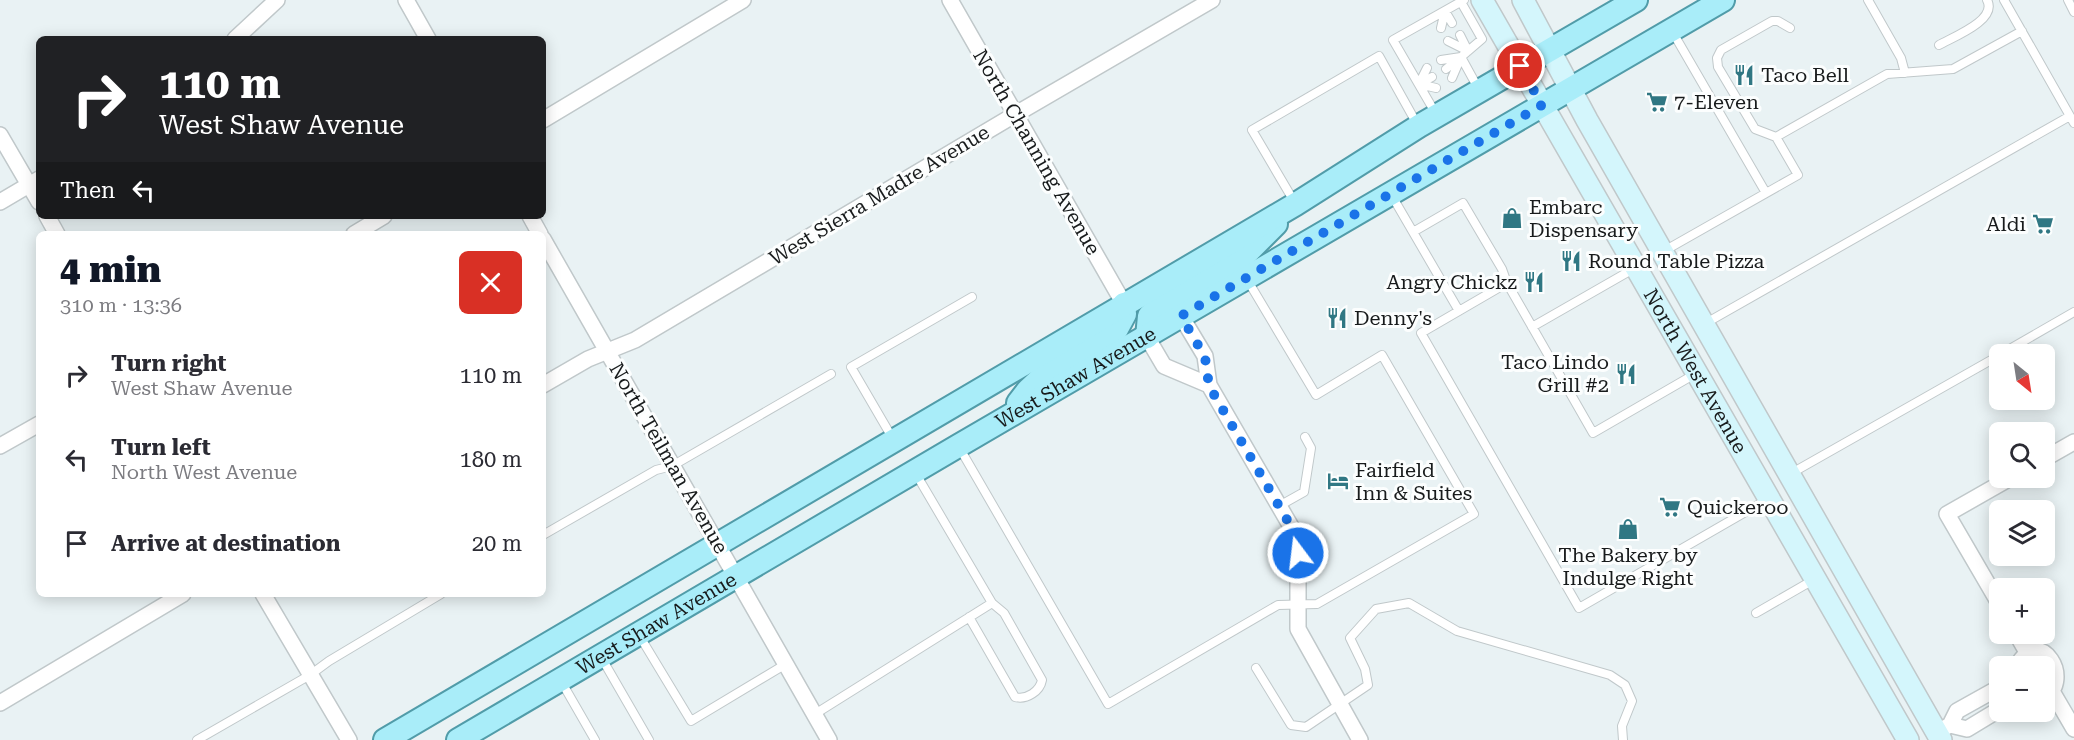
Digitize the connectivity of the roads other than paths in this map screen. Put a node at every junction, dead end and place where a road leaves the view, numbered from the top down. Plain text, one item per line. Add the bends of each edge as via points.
1 (277, 0) edge
2 (406, 0) edge
3 (743, 0) edge
4 (950, 0) edge
5 (1212, 0) edge
6 (1523, 0) edge
7 (1636, 0) edge
8 (1723, 0) edge
9 (1868, 0) edge
10 (1987, 0) edge
11 (2004, 0) edge
12 (2068, 0) edge
13 (1469, 1) edge
14 (1445, 11) junction
15 (2074, 12) edge
16 (1452, 22) dead end
17 (1441, 28) dead end
18 (1790, 28) dead end
19 (1672, 30) junction
20 (2022, 31) junction
21 (1490, 34) junction
22 (1460, 35) dead end
23 (238, 36) edge
24 (426, 36) edge
25 (1448, 42) dead end
26 (1939, 45) dead end
27 (1550, 49) junction
28 (1468, 51) junction
29 (1461, 57) junction
30 (1441, 60) dead end
31 (1520, 66) junction
32 (1427, 68) dead end
33 (1446, 69) dead end
34 (1905, 73) junction
35 (1432, 77) dead end
36 (1452, 78) dead end
37 (1419, 84) junction
38 (1436, 88) dead end
39 (1571, 88) junction
40 (1479, 91) junction
41 (1542, 105) junction
42 (1016, 114) junction
43 (546, 118) edge
44 (2072, 119) edge
45 (1428, 121) junction
46 (0, 135) edge
47 (1776, 137) junction
48 (34, 182) edge
49 (1766, 193) junction
50 (1391, 194) junction
51 (0, 202) edge
52 (1296, 204) junction
53 (379, 219) edge
54 (359, 231) edge
55 (1413, 232) junction
56 (546, 244) edge
57 (1662, 252) junction
58 (1635, 267) junction
59 (1246, 278) junction
60 (1507, 283) junction
61 (972, 297) dead end
62 (1124, 304) junction
63 (1459, 311) junction
64 (2074, 312) edge
65 (1181, 316) junction
66 (1705, 324) junction
67 (1532, 327) junction
68 (1147, 337) junction
69 (2018, 344) edge
70 (608, 351) junction
71 (1989, 360) edge
72 (1696, 373) junction
73 (831, 374) dead end
74 (546, 383) edge
75 (1209, 386) junction
76 (1008, 417) junction
77 (36, 426) edge
78 (1305, 437) dead end
79 (894, 440) junction
80 (2074, 442) edge
81 (0, 446) edge
82 (958, 446) junction
83 (2055, 453) edge
84 (672, 466) junction
85 (915, 471) junction
86 (1788, 475) junction
87 (1993, 488) edge
88 (1769, 498) junction
89 (1279, 506) junction
90 (546, 533) edge
91 (718, 544) junction
92 (736, 576) junction
93 (1816, 578) junction
94 (1989, 586) edge
95 (178, 597) edge
96 (264, 597) edge
97 (436, 597) edge
98 (992, 603) junction
99 (1297, 604) junction
100 (1833, 608) junction
101 (1756, 613) dead end
102 (969, 617) junction
103 (638, 634) junction
104 (2022, 644) edge
105 (2028, 654) junction
106 (601, 656) junction
107 (2025, 656) edge
108 (786, 664) junction
109 (1256, 668) dead end
110 (310, 675) junction
111 (560, 680) junction
112 (2055, 688) edge
113 (1989, 693) edge
114 (0, 703) edge
115 (2055, 703) edge
116 (1971, 704) junction
117 (1340, 706) junction
118 (814, 714) junction
119 (1989, 716) edge
120 (1981, 721) junction
121 (2074, 729) edge
122 (1942, 732) edge
123 (197, 740) edge
124 (349, 740) edge
125 (385, 740) edge
126 (458, 740) edge
127 (595, 740) edge
128 (649, 740) edge
129 (829, 740) edge
130 (1360, 740) edge
131 (1623, 740) edge
132 (1908, 740) edge

1 - 23 street
2 - 24 street
3 - 43 street
4 - 42 street, North Channing Avenue
5 - 42 street, West Sierra Madre Avenue
6 - 27 main road, North West Avenue
7 - 27 main road, West Shaw Avenue
8 - 19 main road, West Shaw Avenue
9 - 34 lane via 1901,58
10 - 26 lane via 1988,14 1982,21
11 - 20 lane
12 - 15 lane
13 - 14 lane
13 - 21 main road, North West Avenue
14 - 16 lane
14 - 17 lane
14 - 37 lane via 1393,40
18 - 47 lane via 1772,21 1721,50 1717,58 1718,67 1755,129
19 - 39 main road, West Shaw Avenue
19 - 49 lane
20 - 34 lane via 1953,69
20 - 44 lane
21 - 28 lane
21 - 31 main road, North West Avenue
22 - 28 lane
25 - 28 lane
27 - 31 main road, West Shaw Avenue
27 - 39 main road, North West Avenue
28 - 29 lane
29 - 30 lane
29 - 33 lane
29 - 36 lane
29 - 40 lane
31 - 40 main road, West Shaw Avenue
31 - 41 main road, North West Avenue
32 - 37 lane
34 - 47 lane via 1887,74
35 - 37 lane
37 - 38 lane
37 - 45 lane
39 - 41 main road, West Shaw Avenue
39 - 57 main road, North West Avenue
40 - 45 main road, West Shaw Avenue
41 - 50 main road, West Shaw Avenue
41 - 58 main road, North West Avenue
42 - 62 street, North Channing Avenue
42 - 70 street, West Sierra Madre Avenue via 635,340
44 - 66 lane
45 - 52 main road, West Shaw Avenue
45 - 52 lane via 1379,56 1252,130
46 - 48 street
47 - 49 lane via 1798,175
48 - 51 street
49 - 57 lane
50 - 55 lane
50 - 59 main road, West Shaw Avenue
52 - 62 main road, West Shaw Avenue
52 - 68 main road via 1240,260 1156,309 1149,316
53 - 54 street
55 - 60 lane via 1463,203
55 - 63 lane
56 - 70 street, North Teilman Avenue
57 - 66 main road, North West Avenue
58 - 67 lane
58 - 72 main road, North West Avenue
59 - 65 main road, West Shaw Avenue
59 - 99 lane via 1316,395 1382,355 1474,514 1317,604
60 - 63 lane
60 - 67 lane
61 - 79 lane via 851,368
62 - 76 main road via 1125,315 1117,329 1042,377
62 - 79 main road, West Shaw Avenue
63 - 88 lane via 1421,333 1579,608
64 - 69 lane
65 - 68 main road, West Shaw Avenue
65 - 75 street via 1205,357
66 - 86 main road, North West Avenue
67 - 72 lane via 1593,433
68 - 75 street via 1164,366
68 - 76 main road, West Shaw Avenue
70 - 74 street, West Sierra Madre Avenue
70 - 84 street, North Teilman Avenue
71 - 86 lane
72 - 86 main road via 1712,377 1719,385 1768,467
72 - 88 main road, North West Avenue
73 - 84 lane
75 - 89 street
76 - 82 main road, West Shaw Avenue
77 - 81 street
78 - 89 lane via 1311,448 1304,492
79 - 91 main road, West Shaw Avenue
80 - 83 street
82 - 85 main road, West Shaw Avenue
82 - 99 lane via 1108,704 1278,605
84 - 90 lane via 656,470
84 - 91 street, North Teilman Avenue
85 - 92 main road, West Shaw Avenue
85 - 98 lane
86 - 122 main road, North West Avenue
87 - 94 street via 1947,514
88 - 93 main road, North West Avenue
89 - 99 street via 1297,542
91 - 92 street, North Teilman Avenue
91 - 125 main road, West Shaw Avenue
92 - 103 main road, West Shaw Avenue
92 - 108 street, North Teilman Avenue
93 - 100 main road, North West Avenue
93 - 101 lane
95 - 114 street
96 - 110 street
97 - 110 lane
98 - 102 lane
98 - 102 lane via 1004,613 1042,680 1035,692 1021,699 1015,697
99 - 117 street via 1300,636
100 - 122 main road via 1872,651 1918,728 1930,735
100 - 132 main road, North West Avenue
102 - 118 lane
103 - 106 main road, West Shaw Avenue
103 - 108 lane via 691,721
104 - 105 street
105 - 107 street
105 - 112 street via 2043,651 2063,660 2062,680
106 - 111 main road, West Shaw Avenue
106 - 128 lane
108 - 118 street, North Teilman Avenue
109 - 117 lane via 1291,725 1306,728
110 - 123 lane
110 - 124 street
111 - 126 main road, West Shaw Avenue
111 - 127 lane
113 - 116 street
115 - 121 street
116 - 120 street
116 - 122 street via 1957,711
117 - 130 street
117 - 131 lane via 1368,685 1350,638 1376,609 1409,603 1457,632 1610,675 1625,685 1632,701 1622,726
118 - 129 street, North Teilman Avenue
119 - 120 street
120 - 122 street via 1967,729

